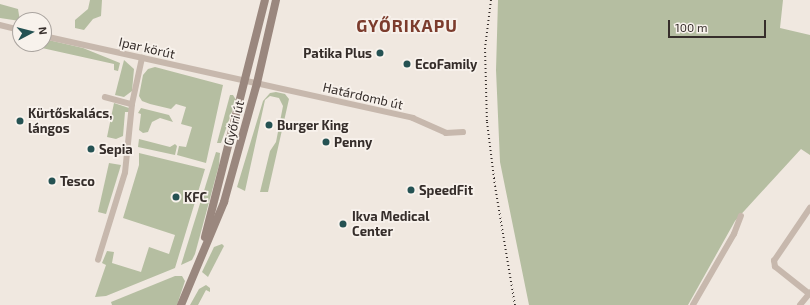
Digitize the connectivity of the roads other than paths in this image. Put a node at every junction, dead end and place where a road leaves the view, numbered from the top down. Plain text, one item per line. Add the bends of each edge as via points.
1 (265, 0) edge
2 (276, 0) edge
3 (0, 25) edge
4 (12, 28) edge
5 (52, 38) edge
6 (142, 58) junction
7 (246, 81) junction
8 (257, 83) junction
9 (105, 97) dead end
10 (132, 104) junction
11 (463, 132) dead end
12 (810, 208) edge
13 (741, 216) dead end
14 (203, 248) junction
15 (98, 260) dead end
16 (810, 294) edge
17 (181, 305) edge
18 (693, 305) edge
19 (800, 305) edge

1 - 7 main road, Győri út
2 - 8 main road, Győri út
3 - 4 street
5 - 6 street, Ipar körút
6 - 7 street, Ipar körút
6 - 10 street
7 - 8 street, Ipar körút
7 - 14 main road, Győri út
8 - 11 street, Határdomb út via 412,118 446,132
8 - 14 main road, Győri út via 224,202
9 - 10 street
10 - 15 street via 126,173
12 - 16 street via 774,261 775,268
13 - 18 street via 731,240
14 - 17 main road, Győri út
16 - 19 street

